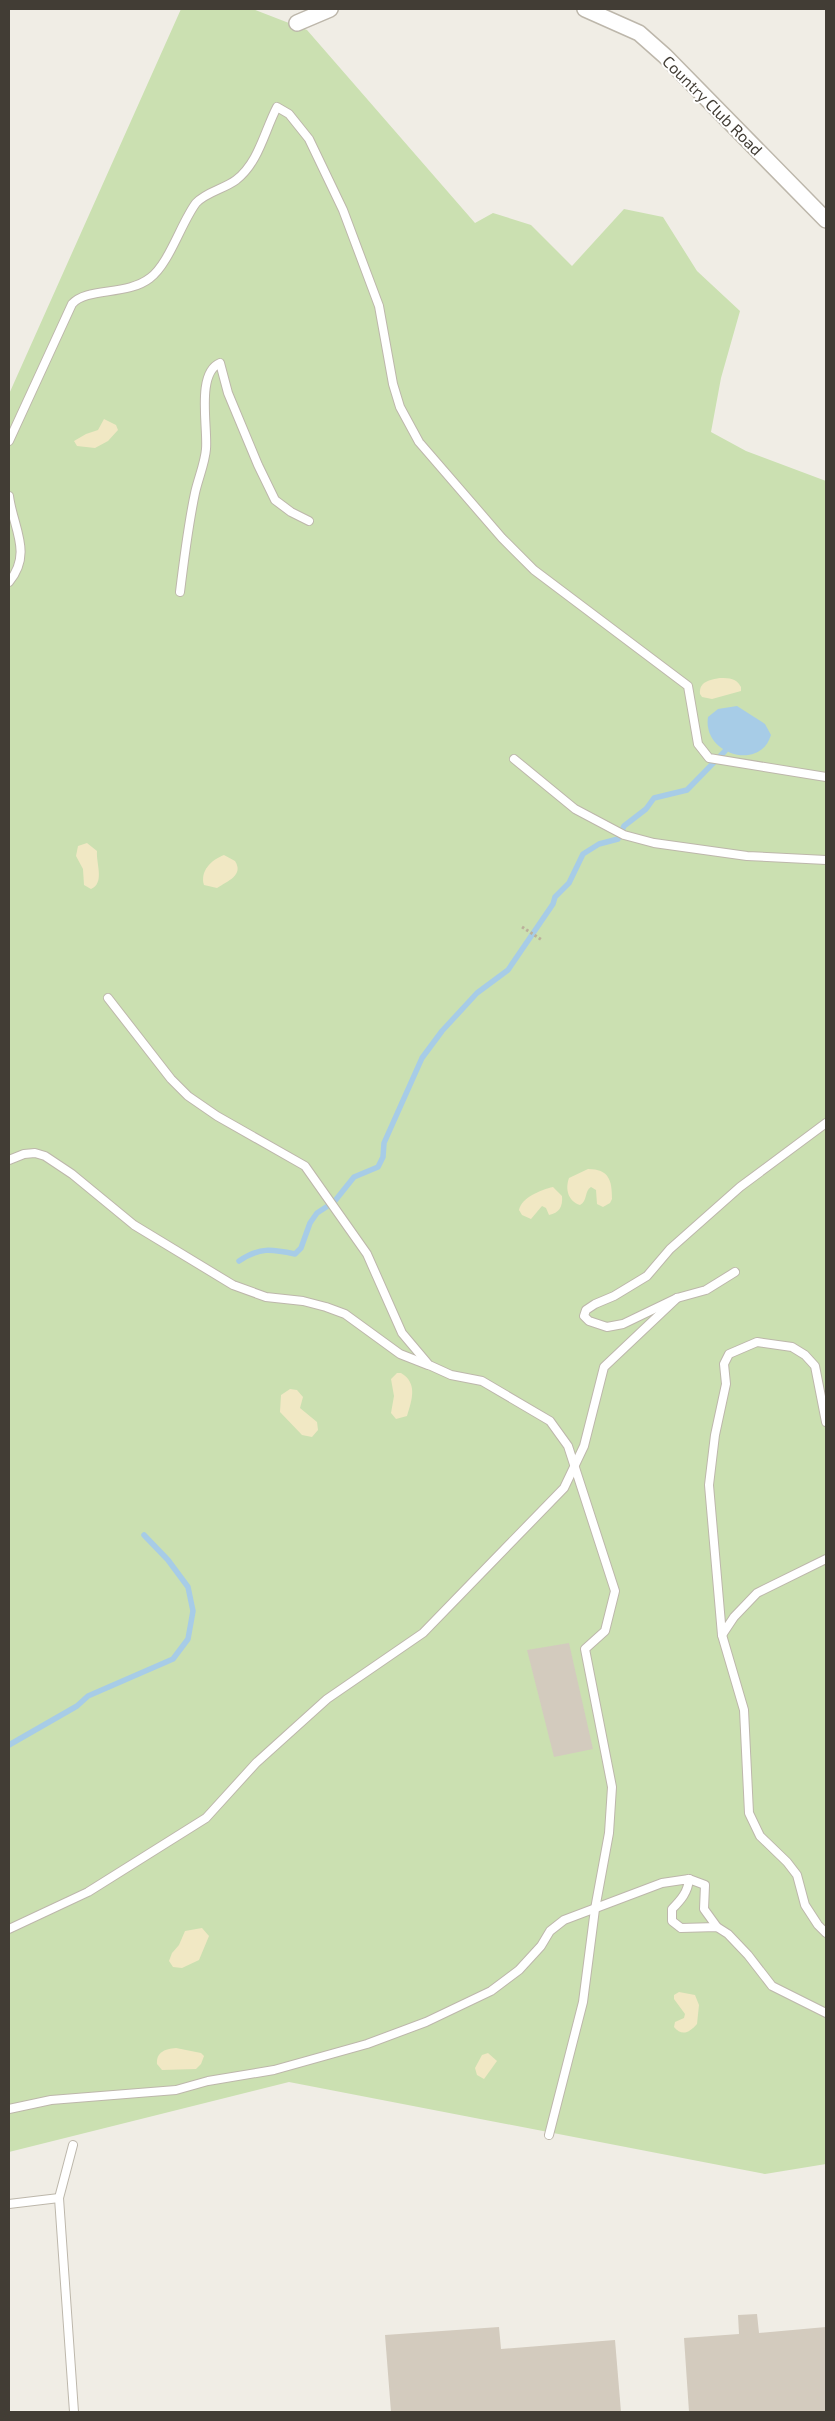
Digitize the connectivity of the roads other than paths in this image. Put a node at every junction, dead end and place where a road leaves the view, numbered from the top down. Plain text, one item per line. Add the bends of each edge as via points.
1 (330, 9) edge
2 (585, 9) edge
3 (296, 23) dead end
4 (826, 220) edge
5 (9, 441) edge
6 (9, 496) edge
7 (309, 521) dead end
8 (9, 582) edge
9 (180, 592) dead end
10 (514, 759) dead end
11 (826, 777) edge
12 (826, 860) edge
13 (108, 998) dead end
14 (826, 1122) edge
15 (9, 1160) edge
16 (735, 1272) dead end
17 (676, 1298) junction
18 (430, 1365) junction
19 (826, 1422) edge
20 (575, 1466) junction
21 (826, 1559) edge
22 (722, 1635) junction
23 (689, 1879) junction
24 (595, 1909) junction
25 (717, 1927) junction
26 (9, 1930) edge
27 (826, 1933) edge
28 (826, 2013) edge
29 (9, 2109) edge
30 (549, 2135) dead end
31 (73, 2145) dead end
32 (59, 2198) junction
33 (9, 2204) edge
34 (74, 2412) edge

1 - 3 street
2 - 4 street, Country Club Road via 638,33 665,56
5 - 11 lane via 72,304 84,295 126,289 152,277 197,202 246,170 277,108 289,114 309,139 343,210 379,306 400,407 425,450 534,570 688,686 698,744 708,758
6 - 8 lane via 11,515 22,544 15,574
7 - 9 lane via 275,500 228,393 220,363 213,366 206,388 206,451 189,525
10 - 12 lane via 575,809 624,836 747,856
13 - 18 lane via 171,1080 188,1096 305,1166 367,1254 402,1333
14 - 17 lane via 740,1187 670,1249 647,1276 595,1304 586,1310 584,1316 608,1327 623,1324
15 - 18 lane via 24,1154 45,1156 72,1174 134,1226 233,1285 266,1297 311,1303 345,1314 400,1354
16 - 17 lane via 706,1290
17 - 20 lane via 604,1367 589,1431
18 - 20 lane via 451,1375 482,1381 550,1421 568,1446
19 - 22 lane via 815,1366 805,1355 792,1347 756,1342 729,1354 724,1364 726,1384 709,1485
20 - 24 lane via 615,1590 605,1631 585,1649 612,1787 609,1833
20 - 26 lane via 564,1488 423,1633 327,1700 256,1764 206,1818 88,1892
21 - 22 lane via 757,1593
22 - 27 lane via 744,1710 749,1813 760,1836 797,1875 805,1905
23 - 24 lane via 662,1883
23 - 25 lane via 705,1885 704,1909
23 - 25 lane via 681,1899 672,1909 672,1921 681,1928
24 - 29 lane via 564,1920 550,1931 519,1970 491,1991 426,2022 367,2044 274,2070 176,2090 51,2100
24 - 30 lane via 583,2002
25 - 28 lane via 748,1955 772,1986
31 - 32 lane
32 - 33 lane
32 - 34 lane

